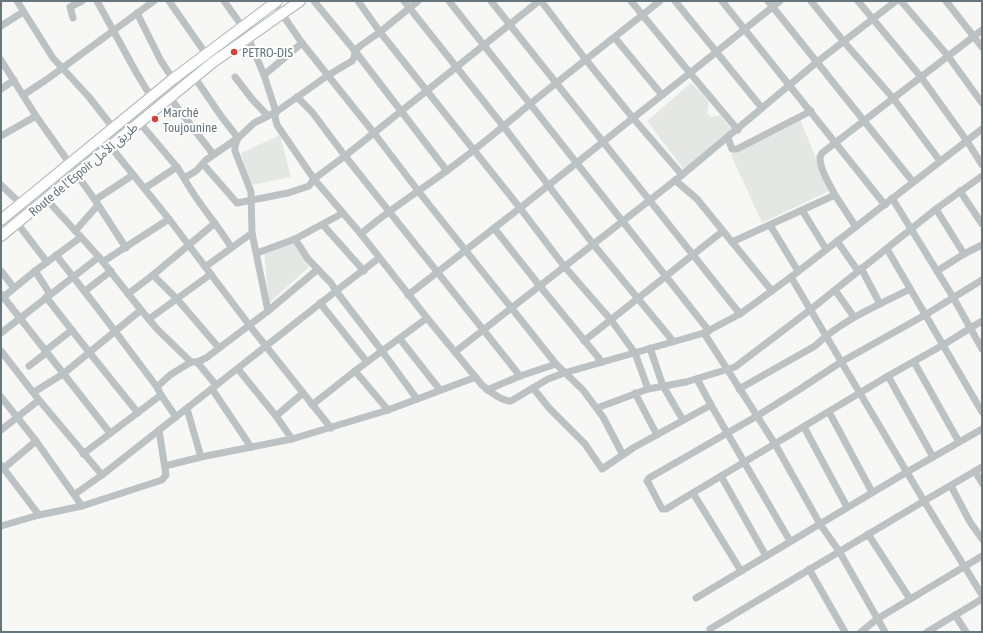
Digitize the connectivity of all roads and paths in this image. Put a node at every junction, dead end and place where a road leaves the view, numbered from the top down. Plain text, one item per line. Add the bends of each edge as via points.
1 (17, 1) edge
2 (82, 1) edge
3 (97, 1) edge
4 (154, 1) edge
5 (169, 1) edge
6 (224, 1) edge
7 (300, 1) edge
8 (314, 1) edge
9 (358, 1) edge
10 (404, 1) edge
11 (418, 1) edge
12 (449, 1) edge
13 (491, 1) edge
14 (540, 1) edge
15 (631, 1) edge
16 (660, 1) edge
17 (675, 1) edge
18 (722, 1) edge
19 (768, 1) edge
20 (780, 1) edge
21 (811, 1) edge
22 (858, 1) edge
23 (896, 1) edge
24 (901, 1) edge
25 (946, 1) edge
26 (275, 2) edge
27 (773, 7) junction
28 (409, 8) junction
29 (23, 12) junction
30 (137, 13) junction
31 (282, 15) junction
32 (642, 15) junction
33 (73, 18) dead end
34 (873, 20) junction
35 (510, 24) junction
36 (1, 26) edge
37 (242, 26) junction
38 (745, 29) junction
39 (114, 30) junction
40 (982, 30) edge
41 (380, 32) junction
42 (974, 36) junction
43 (248, 37) junction
44 (615, 38) junction
45 (844, 42) junction
46 (302, 43) junction
47 (484, 46) junction
48 (982, 47) edge
49 (355, 51) junction
50 (716, 51) junction
51 (206, 54) junction
52 (948, 56) junction
53 (1, 60) edge
54 (586, 60) junction
55 (817, 62) junction
56 (455, 67) junction
57 (62, 68) junction
58 (690, 73) junction
59 (264, 75) junction
60 (327, 76) junction
61 (235, 77) dead end
62 (921, 77) junction
63 (195, 78) junction
64 (173, 79) junction
65 (14, 80) junction
66 (555, 83) junction
67 (790, 85) junction
68 (1, 89) edge
69 (426, 90) junction
70 (23, 95) junction
71 (662, 95) junction
72 (150, 97) junction
73 (297, 97) junction
74 (170, 98) junction
75 (893, 98) junction
76 (982, 103) edge
77 (530, 104) junction
78 (762, 108) junction
79 (400, 111) junction
80 (811, 111) junction
81 (276, 112) junction
82 (267, 115) junction
83 (36, 116) junction
84 (633, 118) junction
85 (864, 121) junction
86 (139, 122) junction
87 (504, 126) junction
88 (114, 129) junction
89 (982, 129) edge
90 (738, 130) junction
91 (374, 133) junction
92 (1, 136) edge
93 (238, 138) junction
94 (728, 138) junction
95 (967, 141) junction
96 (604, 142) junction
97 (836, 143) junction
98 (110, 146) junction
99 (474, 150) junction
100 (213, 154) junction
101 (345, 156) junction
102 (940, 161) junction
103 (577, 163) junction
104 (70, 164) junction
105 (203, 164) junction
106 (982, 164) edge
107 (177, 167) junction
108 (447, 171) junction
109 (77, 175) junction
110 (133, 175) junction
111 (682, 175) junction
112 (982, 176) edge
113 (184, 178) junction
114 (314, 179) junction
115 (675, 180) junction
116 (913, 182) junction
117 (1, 185) edge
118 (549, 185) junction
119 (145, 188) junction
120 (960, 191) junction
121 (419, 192) junction
122 (835, 195) junction
123 (892, 198) junction
124 (47, 200) junction
125 (252, 200) junction
126 (649, 200) junction
127 (96, 202) junction
128 (21, 204) junction
129 (885, 205) junction
130 (520, 208) junction
131 (936, 209) junction
132 (802, 210) junction
133 (390, 212) junction
134 (343, 213) junction
135 (169, 219) junction
136 (1, 220) edge
137 (622, 221) junction
138 (17, 223) junction
139 (215, 223) junction
140 (323, 224) junction
141 (982, 224) edge
142 (770, 225) junction
143 (856, 227) junction
144 (494, 228) junction
145 (911, 229) junction
146 (75, 231) junction
147 (723, 231) junction
148 (252, 233) junction
149 (361, 234) junction
150 (1, 236) edge
151 (81, 237) junction
152 (295, 239) junction
153 (837, 241) junction
154 (732, 242) junction
155 (593, 244) junction
156 (188, 245) junction
157 (982, 245) edge
158 (231, 247) junction
159 (126, 248) junction
160 (826, 249) junction
161 (887, 249) junction
162 (466, 250) junction
163 (257, 253) junction
164 (964, 254) junction
165 (56, 255) junction
166 (693, 256) junction
167 (379, 258) junction
168 (102, 259) junction
169 (47, 262) junction
170 (564, 266) junction
171 (205, 267) junction
172 (318, 269) junction
173 (859, 270) junction
174 (1, 271) edge
175 (34, 271) junction
176 (364, 271) junction
177 (798, 271) junction
178 (111, 272) junction
179 (437, 272) junction
180 (937, 272) junction
181 (211, 274) junction
182 (154, 275) junction
183 (73, 277) junction
184 (665, 277) junction
185 (791, 277) junction
186 (982, 280) edge
187 (539, 285) junction
188 (14, 288) junction
189 (910, 289) junction
190 (835, 290) junction
191 (85, 291) junction
192 (336, 291) junction
193 (772, 291) junction
194 (128, 294) junction
195 (48, 295) junction
196 (408, 295) junction
197 (2, 297) edge
198 (953, 297) junction
199 (638, 298) junction
200 (178, 299) junction
201 (320, 303) junction
202 (880, 304) junction
203 (511, 308) junction
204 (141, 310) junction
205 (810, 310) junction
206 (268, 311) junction
207 (740, 314) junction
208 (925, 315) junction
209 (854, 317) junction
210 (19, 318) junction
211 (426, 318) junction
212 (149, 319) junction
213 (610, 320) junction
214 (982, 321) edge
215 (250, 326) junction
216 (970, 328) junction
217 (72, 330) junction
218 (483, 330) junction
219 (115, 331) junction
220 (706, 332) junction
221 (1, 333) edge
222 (825, 336) junction
223 (400, 338) junction
224 (584, 340) junction
225 (673, 341) junction
226 (944, 345) junction
227 (267, 346) junction
228 (219, 348) junction
229 (650, 348) junction
230 (982, 349) edge
231 (1, 351) edge
232 (382, 351) junction
233 (46, 352) junction
234 (89, 352) junction
235 (454, 352) junction
236 (635, 353) junction
237 (194, 362) junction
238 (367, 362) junction
239 (602, 362) junction
240 (841, 362) junction
241 (914, 362) junction
242 (556, 364) junction
243 (29, 366) dead end
244 (238, 368) junction
245 (727, 370) junction
246 (355, 371) junction
247 (564, 373) junction
248 (63, 374) junction
249 (520, 376) junction
250 (888, 376) junction
251 (476, 377) junction
252 (697, 379) junction
253 (663, 386) junction
254 (157, 387) junction
255 (214, 387) junction
256 (533, 388) junction
257 (648, 389) junction
258 (739, 389) junction
259 (440, 390) junction
260 (487, 390) junction
261 (34, 392) junction
262 (303, 393) junction
263 (635, 393) junction
264 (860, 393) junction
265 (161, 395) junction
266 (1, 397) edge
267 (417, 399) junction
268 (39, 400) junction
269 (312, 404) junction
270 (711, 405) junction
271 (597, 408) junction
272 (187, 409) junction
273 (388, 410) junction
274 (829, 412) junction
275 (982, 412) edge
276 (138, 413) junction
277 (276, 416) junction
278 (757, 416) junction
279 (17, 417) junction
280 (176, 417) junction
281 (683, 420) junction
282 (804, 427) junction
283 (331, 428) junction
284 (1, 430) edge
285 (159, 430) junction
286 (982, 430) edge
287 (110, 433) junction
288 (727, 434) junction
289 (657, 435) junction
290 (292, 439) junction
291 (36, 441) junction
292 (959, 442) junction
293 (775, 444) junction
294 (251, 447) junction
295 (83, 454) junction
296 (623, 455) junction
297 (201, 457) junction
298 (933, 457) junction
299 (745, 462) junction
300 (2, 466) edge
301 (165, 466) junction
302 (982, 467) edge
303 (975, 471) junction
304 (907, 472) junction
305 (102, 475) junction
306 (721, 476) junction
307 (982, 483) edge
308 (951, 486) junction
309 (872, 492) junction
310 (693, 493) junction
311 (75, 494) junction
312 (924, 501) junction
313 (82, 506) junction
314 (847, 508) junction
315 (39, 515) junction
316 (820, 524) junction
317 (1, 526) edge
318 (868, 534) junction
319 (982, 539) edge
320 (790, 541) junction
321 (839, 552) junction
322 (766, 556) junction
323 (982, 556) edge
324 (964, 566) junction
325 (810, 569) junction
326 (741, 571) junction
327 (982, 595) edge
328 (696, 598) dead end
329 (910, 599) junction
330 (982, 599) edge
331 (955, 615) junction
332 (877, 619) junction
333 (710, 629) dead end
334 (929, 631) edge
335 (845, 632) edge
336 (861, 632) edge
337 (885, 632) edge
338 (966, 632) edge

1 - 29 street
2 - 33 street via 70,7
3 - 39 street
4 - 30 street
5 - 51 street
6 - 37 street
7 - 31 highway, Route de l’Espoir طريق الأمل
8 - 49 street
9 - 41 street
10 - 28 street
11 - 28 street
12 - 47 street
13 - 35 street
14 - 35 street
14 - 54 street
15 - 32 street
16 - 32 street
17 - 50 street
18 - 38 street
19 - 27 street
20 - 27 street
21 - 45 street
22 - 34 street
23 - 34 street
24 - 52 street
25 - 42 street
26 - 31 street
26 - 37 highway, Route de l’Espoir طريق الأمل
27 - 38 street
27 - 55 street
28 - 41 street
28 - 56 street
29 - 36 street
29 - 57 street
30 - 39 street
30 - 64 street
31 - 43 highway, Route de l’Espoir طريق الأمل
31 - 46 street
32 - 44 street
32 - 58 street
34 - 45 street
34 - 62 street
35 - 47 street
35 - 66 street
37 - 51 highway, Route de l’Espoir طريق الأمل
38 - 50 street
38 - 67 street
39 - 57 street
39 - 72 street
40 - 42 street
41 - 49 street
41 - 69 street
42 - 48 street
42 - 52 street
43 - 59 street
43 - 63 highway, Route de l’Espoir طريق الأمل
44 - 54 street
44 - 71 street
45 - 55 street
45 - 75 street
46 - 59 street
46 - 60 street
47 - 56 street
47 - 77 street
49 - 60 street via 352,61
49 - 79 street
50 - 58 street
50 - 78 street
51 - 64 highway, Route de l’Espoir طريق الأمل
52 - 62 street
52 - 76 street
53 - 65 street
54 - 66 street
54 - 84 street
55 - 67 street
55 - 85 street
56 - 69 street
56 - 87 street
57 - 70 street
57 - 88 street
58 - 71 street
58 - 90 street
59 - 81 street
60 - 73 street
60 - 91 street
61 - 82 street
62 - 75 street
62 - 95 street
63 - 74 highway, Route de l’Espoir طريق الأمل
63 - 93 street
64 - 72 highway, Route de l’Espoir طريق الأمل
65 - 68 street
65 - 70 street
66 - 77 street
66 - 96 street
67 - 78 street
67 - 80 street
69 - 79 street
69 - 99 street
70 - 83 street
71 - 84 street
72 - 88 highway, Route de l’Espoir طريق الأمل
73 - 81 street
73 - 101 street via 312,112
74 - 86 highway, Route de l’Espoir طريق الأمل
74 - 100 street
75 - 85 street
75 - 102 street
77 - 87 street
77 - 103 street
78 - 90 street
79 - 91 street
79 - 108 street
80 - 94 street via 737,149 732,149
80 - 97 street
81 - 82 street
81 - 114 street via 277,125
82 - 93 street via 248,127
83 - 92 street
83 - 104 street
84 - 96 street
84 - 111 street
85 - 97 street
85 - 116 street
86 - 98 highway, Route de l’Espoir طريق الأمل
86 - 107 street
87 - 99 street
87 - 118 street
88 - 104 highway, Route de l’Espoir طريق الأمل
89 - 95 street
90 - 94 street
91 - 101 street
91 - 121 street
93 - 100 street
93 - 125 street via 235,151
94 - 111 street
95 - 102 street
95 - 106 street
96 - 103 street
96 - 126 street
97 - 122 street via 820,157 824,174
97 - 129 street
98 - 109 highway, Route de l’Espoir طريق الأمل
98 - 110 street
99 - 108 street
99 - 130 street
100 - 105 street
101 - 114 street
101 - 133 street
102 - 116 street
103 - 118 street
103 - 137 street
104 - 128 highway, Route de l’Espoir طريق الأمل
105 - 113 street
105 - 125 street via 237,203
107 - 113 street
107 - 119 street
108 - 121 street
109 - 124 highway, Route de l’Espoir طريق الأمل
109 - 127 street
110 - 119 street
110 - 127 street
111 - 115 street
112 - 120 street
113 - 139 street via 190,191
114 - 125 street via 310,186 305,188
114 - 134 street
115 - 126 street
115 - 147 street via 697,199
116 - 123 street
117 - 128 street
118 - 130 street
118 - 155 street
119 - 135 street
120 - 131 street
120 - 141 street
121 - 133 street
121 - 162 street
122 - 132 street
122 - 143 street
123 - 129 street
123 - 145 street
124 - 138 highway, Route de l’Espoir طريق الأمل
124 - 146 street
125 - 148 street
126 - 137 street
126 - 166 street
127 - 146 street
127 - 159 street
128 - 136 highway, Route de l’Espoir طريق الأمل
129 - 143 street
130 - 144 street
130 - 170 street
131 - 145 street
131 - 164 street
132 - 142 street
132 - 160 street
133 - 149 street
133 - 179 street
134 - 140 street
134 - 149 street
135 - 156 street
135 - 159 street
137 - 155 street
137 - 184 street
138 - 150 highway, Route de l’Espoir طريق الأمل
138 - 169 street
139 - 156 street
139 - 158 street
140 - 152 street
140 - 176 street
142 - 154 street
142 - 177 street
143 - 153 street
144 - 162 street
144 - 187 street
145 - 161 street
145 - 180 street
146 - 151 street
147 - 154 street
147 - 166 street
148 - 158 street
148 - 163 street
149 - 167 street
151 - 165 street
151 - 168 street
152 - 163 street
152 - 172 street
153 - 160 street
153 - 173 street
154 - 193 street
155 - 170 street
155 - 199 street
156 - 171 street
156 - 182 street
157 - 164 street
158 - 171 street
159 - 168 street
160 - 177 street
161 - 173 street
161 - 189 street
162 - 179 street
162 - 203 street
163 - 206 street
164 - 180 street
165 - 169 street
165 - 183 street
166 - 184 street
166 - 207 street
167 - 176 street
167 - 196 street
168 - 178 street
168 - 183 street
169 - 175 street
170 - 187 street
170 - 213 street
171 - 181 street
172 - 192 street
172 - 206 street
173 - 190 street
173 - 202 street
174 - 188 street
175 - 188 street
175 - 195 street
176 - 192 street
177 - 185 street
178 - 191 street
178 - 194 street
179 - 196 street
179 - 218 street
180 - 198 street
181 - 200 street
181 - 215 street
182 - 194 street
182 - 200 street
183 - 191 street
183 - 195 street
184 - 199 street
184 - 220 street
185 - 193 street
185 - 205 street
186 - 198 street
187 - 203 street
187 - 224 street
188 - 197 street
189 - 202 street
189 - 208 street
190 - 205 street
190 - 209 street
191 - 219 street
192 - 201 street
192 - 232 street
193 - 207 street
194 - 204 street
195 - 210 street
195 - 217 street
196 - 211 street
197 - 210 street
198 - 208 street
198 - 216 street
199 - 213 street
199 - 225 street
200 - 212 street
200 - 228 street
201 - 227 street
201 - 238 street
202 - 209 street
203 - 218 street
203 - 242 street
204 - 212 street
204 - 219 street
205 - 222 street
205 - 245 street via 735,367
206 - 215 street
207 - 220 street
208 - 226 street
208 - 240 street
209 - 222 street
210 - 221 street
210 - 233 street
211 - 223 street
211 - 235 street
212 - 237 street
213 - 224 street
213 - 236 street
214 - 216 street
215 - 227 street
215 - 228 street
216 - 226 street
216 - 230 street
217 - 233 street
217 - 234 street
218 - 235 street
218 - 249 street
219 - 234 street
219 - 254 street
220 - 225 street
220 - 245 street
222 - 240 street
222 - 258 street via 815,346
223 - 232 street
223 - 259 street
224 - 239 street
225 - 229 street
226 - 241 street
226 - 275 street
227 - 244 street
227 - 262 street
228 - 237 street via 206,358
229 - 236 street
229 - 253 street
231 - 261 street
232 - 238 street
232 - 267 street
233 - 243 street
233 - 248 street
234 - 248 street
234 - 276 street
235 - 251 street
236 - 239 street
236 - 257 street
237 - 254 street via 170,375
237 - 255 street
238 - 246 street
239 - 247 street
240 - 264 street
240 - 278 street
241 - 250 street
241 - 292 street
242 - 247 street
242 - 249 street
244 - 255 street
244 - 277 street
245 - 252 street
245 - 258 street
246 - 269 street
246 - 273 street
247 - 256 street
247 - 271 street via 584,390
248 - 261 street
248 - 287 street
249 - 260 street
250 - 264 street
250 - 298 street
251 - 259 street
251 - 260 street
252 - 253 street
252 - 270 street
253 - 257 street
253 - 281 street
254 - 265 street
255 - 272 street
255 - 294 street
256 - 260 street via 511,401
256 - 296 street via 550,410 585,444 601,468 604,469
257 - 263 street
258 - 278 street
259 - 267 street
261 - 268 street
262 - 269 street
262 - 277 street
263 - 271 street
263 - 289 street
264 - 274 street
264 - 304 street
265 - 276 street
265 - 280 street
266 - 279 street
267 - 273 street
268 - 279 street
268 - 295 street
269 - 283 street
270 - 281 street
270 - 288 street
271 - 296 street
272 - 280 street
272 - 297 street
273 - 283 street
274 - 282 street
274 - 309 street
276 - 287 street
277 - 290 street
278 - 288 street
278 - 293 street
279 - 284 street
279 - 291 street
280 - 285 street
281 - 289 street
282 - 293 street
282 - 314 street
283 - 290 street
285 - 301 street
285 - 305 street
286 - 292 street
287 - 295 street
288 - 299 street
288 - 310 street via 647,481 664,509
289 - 296 street
290 - 294 street
291 - 300 street
291 - 311 street
292 - 298 street
293 - 299 street
293 - 316 street
294 - 297 street
295 - 305 street
297 - 301 street
298 - 304 street
299 - 306 street
299 - 320 street
300 - 315 street
301 - 313 street via 166,475 162,480
302 - 303 street
303 - 307 street
303 - 308 street
304 - 309 street
304 - 312 street
305 - 311 street
306 - 310 street
306 - 322 street
308 - 312 street
308 - 319 street
309 - 314 street
310 - 326 street
311 - 313 street
312 - 318 street
312 - 324 street
313 - 315 street
314 - 316 street
315 - 317 street
316 - 320 street
316 - 321 street
318 - 321 street
318 - 329 street
320 - 322 street
321 - 325 street
321 - 332 street
322 - 326 street
323 - 324 street
324 - 327 street
324 - 329 street
325 - 333 street
325 - 335 street
326 - 328 street
329 - 332 street
330 - 331 street
331 - 334 street
331 - 338 street
332 - 336 street
332 - 337 street

